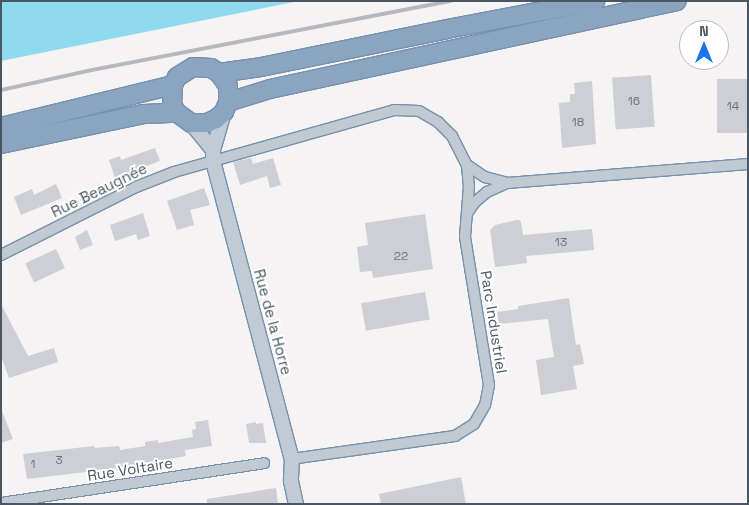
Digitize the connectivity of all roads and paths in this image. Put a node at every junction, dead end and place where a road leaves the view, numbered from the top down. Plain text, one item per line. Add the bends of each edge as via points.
1 (595, 1) edge
2 (677, 1) edge
3 (219, 73) junction
4 (173, 85) junction
5 (226, 107) junction
6 (184, 118) junction
7 (1, 127) edge
8 (1, 144) edge
9 (213, 155) junction
10 (748, 164) edge
11 (467, 165) junction
12 (507, 183) junction
13 (467, 214) junction
14 (1, 254) edge
15 (292, 459) junction
16 (264, 463) dead end
17 (1, 503) edge
18 (296, 504) edge

1 - 3 highway
2 - 5 highway via 270,89
3 - 4 highway via 211,68 193,67 177,76
3 - 5 highway via 228,86
4 - 6 highway via 172,100
4 - 7 highway
5 - 6 highway via 216,119 207,123
5 - 9 street
6 - 8 highway via 143,114
6 - 9 street
9 - 11 street, Parc Industriel via 394,110 419,111 438,122 452,136
9 - 14 street, Rue Beaugnée via 136,187
9 - 15 street, Rue de la Horre
10 - 12 street
11 - 12 street via 485,177
11 - 13 street, Parc Industriel
12 - 13 street via 487,192
13 - 15 street, Parc Industriel via 465,237 488,385 485,405 474,424 455,436
15 - 18 street, Rue de la Horre via 291,481
16 - 17 street, Rue Voltaire

